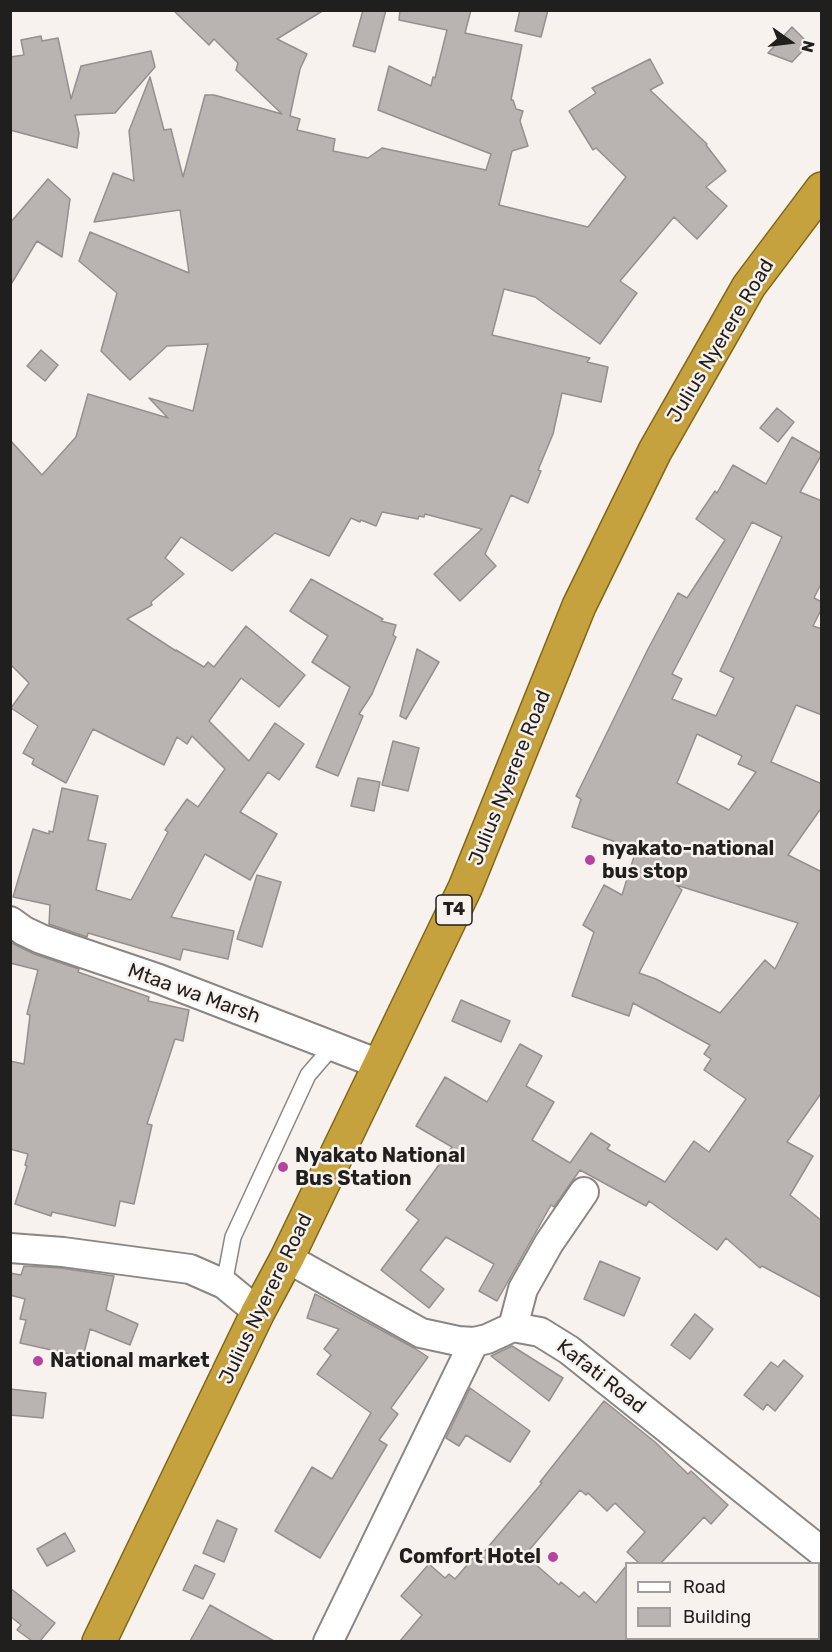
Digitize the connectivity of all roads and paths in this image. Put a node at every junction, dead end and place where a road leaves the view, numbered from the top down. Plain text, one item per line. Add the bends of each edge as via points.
1 (822, 189) edge
2 (10, 921) edge
3 (333, 1046) junction
4 (380, 1064) junction
5 (584, 1192) dead end
6 (10, 1248) edge
7 (287, 1258) junction
8 (224, 1284) junction
9 (258, 1312) junction
10 (513, 1327) junction
11 (474, 1342) junction
12 (822, 1552) edge
13 (107, 1638) edge
14 (328, 1641) edge

1 - 4 highway, Julius Nyerere Road / T4 via 749,286 655,451 579,606 465,888
2 - 3 street, Mtaa wa Marsh via 41,939 159,979
3 - 4 street, Mtaa wa Marsh
3 - 8 lane via 308,1075 238,1226
4 - 7 highway, Julius Nyerere Road / T4
5 - 10 street via 523,1289
6 - 8 street via 190,1269
7 - 9 highway, Julius Nyerere Road / T4
7 - 11 street via 421,1333
8 - 9 street
9 - 13 highway, Julius Nyerere Road / T4
10 - 11 street
10 - 12 street, Kafati Road via 540,1332 569,1350
11 - 14 street

